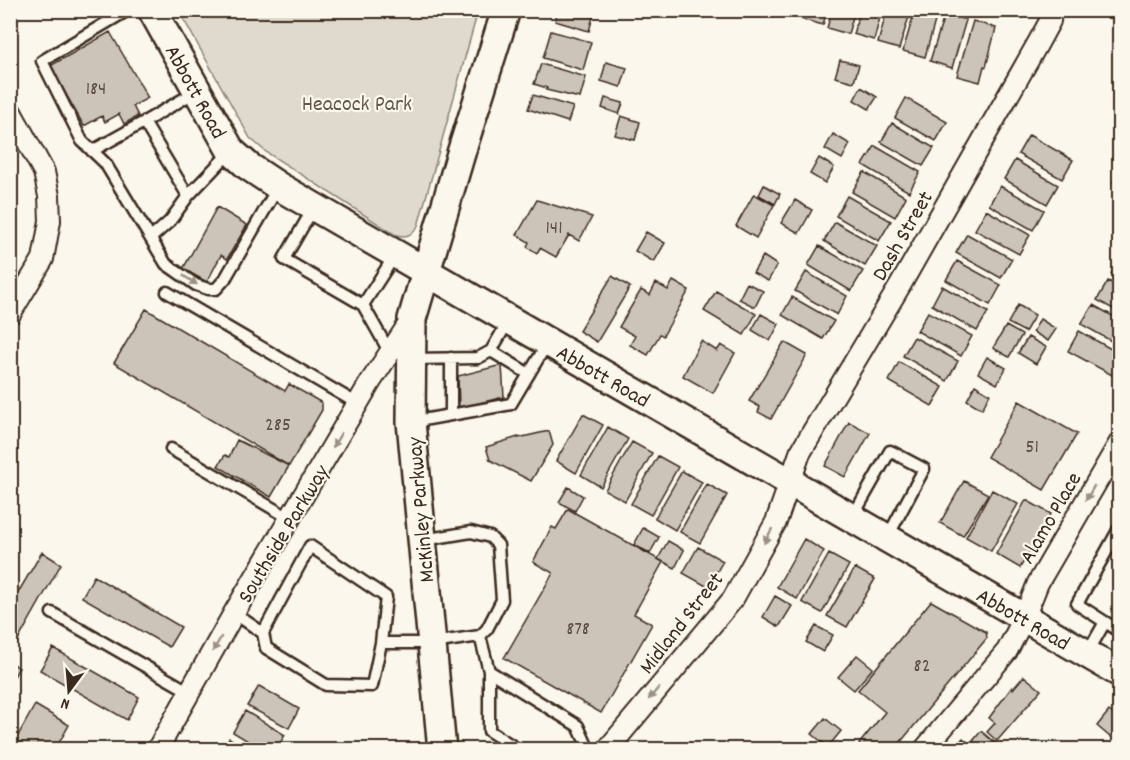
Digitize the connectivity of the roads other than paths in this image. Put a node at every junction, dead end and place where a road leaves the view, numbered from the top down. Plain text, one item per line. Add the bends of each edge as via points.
1 (128, 10) edge
2 (152, 10) edge
3 (506, 10) edge
4 (1051, 10) edge
5 (197, 91) junction
6 (10, 110) edge
7 (144, 122) junction
8 (92, 151) junction
9 (231, 151) junction
10 (278, 186) junction
11 (188, 196) junction
12 (314, 207) junction
13 (151, 238) junction
14 (395, 254) junction
15 (425, 272) junction
16 (167, 292) dead end
17 (363, 305) junction
18 (10, 314) edge
19 (509, 320) junction
20 (548, 342) junction
21 (491, 351) junction
22 (400, 356) junction
23 (451, 358) junction
24 (478, 358) junction
25 (479, 371) dead end
26 (529, 374) junction
27 (358, 404) junction
28 (451, 415) junction
29 (411, 422) junction
30 (1119, 442) edge
31 (171, 449) dead end
32 (790, 482) junction
33 (852, 518) junction
34 (291, 519) junction
35 (1119, 527) edge
36 (886, 538) junction
37 (422, 540) junction
38 (52, 612) dead end
39 (234, 613) junction
40 (1024, 618) junction
41 (1105, 622) junction
42 (1119, 627) edge
43 (263, 633) junction
44 (480, 636) junction
45 (381, 643) junction
46 (432, 643) junction
47 (1087, 654) junction
48 (489, 671) junction
49 (1119, 673) edge
50 (190, 692) junction
51 (157, 750) edge
52 (442, 750) edge
53 (519, 750) edge
54 (589, 750) edge
55 (607, 750) edge
56 (924, 750) edge

1 - 8 lane via 42,62 82,141
2 - 5 street, Abbott Road
3 - 15 street
4 - 32 street, Dash Street via 1038,44 800,453
5 - 7 lane
5 - 9 street, Abbott Road
6 - 18 street via 44,172 50,221 43,259
7 - 8 lane
7 - 11 lane
8 - 13 lane via 105,163
9 - 10 street, Abbott Road
9 - 11 lane
10 - 12 street, Abbott Road
13 -> 10 lane via 166,264 196,285 216,289
11 - 13 lane via 170,221
12 - 14 street, Abbott Road
12 - 17 lane via 284,259
14 - 15 street, Abbott Road
14 - 17 lane
15 - 19 street, Abbott Road
15 - 22 street, McKinley Parkway
16 - 27 lane
17 - 22 lane
19 - 20 street, Abbott Road
19 - 21 lane
20 - 26 lane
20 - 32 street, Abbott Road
21 - 24 lane
21 - 26 lane
22 - 23 lane
22 - 27 street, Southside Parkway
22 - 29 street, McKinley Parkway
23 - 24 lane
23 - 28 lane
24 - 25 lane
26 - 28 lane via 511,404 483,406
27 -> 34 street, Southside Parkway
28 - 29 lane
29 - 37 street, McKinley Parkway
30 -> 40 street, Alamo Place via 1038,583
31 - 34 lane
32 - 33 street, Abbott Road
32 -> 55 street, Midland Street via 776,522 733,599
33 - 36 street, Abbott Road
33 - 36 lane via 890,451 924,469
34 - 39 street, Southside Parkway
35 - 41 lane via 1077,604
36 - 40 street, Abbott Road
37 - 44 lane via 471,532 490,537 498,545 502,600
37 - 46 street, McKinley Parkway
38 - 50 lane
39 - 43 lane
39 -> 50 street, Southside Parkway
40 - 47 street, Abbott Road
40 - 56 street, Alamo Place via 1007,651
41 - 42 lane via 1118,630
41 - 47 lane
43 - 45 lane via 266,648 326,685 372,686
43 - 45 lane via 310,546 386,597
44 - 46 lane
44 - 48 lane
45 - 46 lane
46 - 52 street, McKinley Parkway
47 - 49 street, Abbott Road
48 - 53 lane via 489,731
48 - 54 lane via 578,726
50 - 51 street, Southside Parkway

